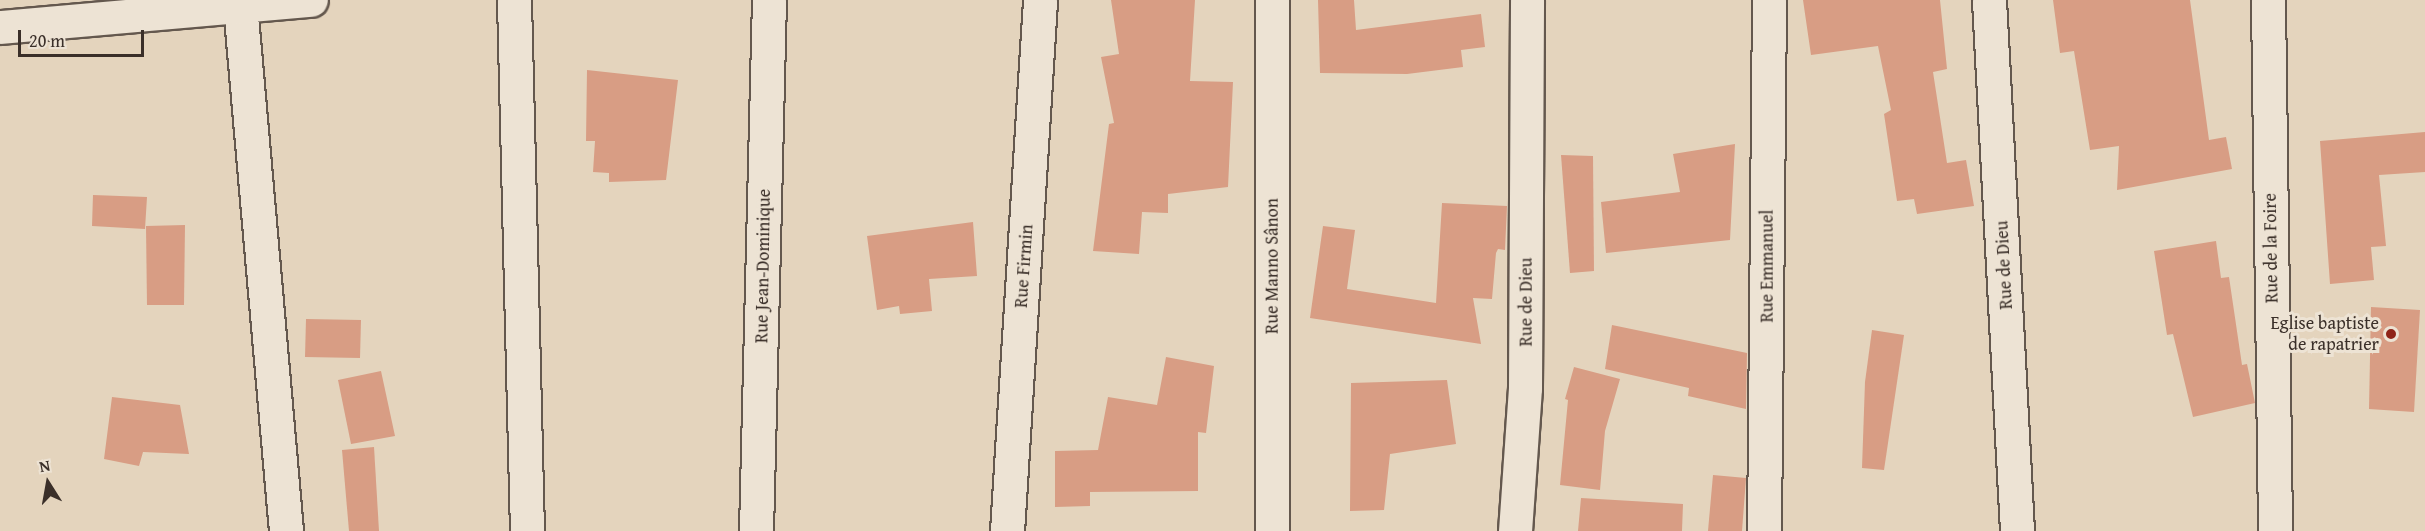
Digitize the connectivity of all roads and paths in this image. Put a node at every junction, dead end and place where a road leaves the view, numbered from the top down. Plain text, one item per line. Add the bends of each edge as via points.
1 (311, 0) edge
2 (514, 0) edge
3 (769, 0) edge
4 (1040, 0) edge
5 (1272, 0) edge
6 (1527, 0) edge
7 (1769, 0) edge
8 (1989, 0) edge
9 (2268, 0) edge
10 (240, 5) junction
11 (0, 27) edge
12 (286, 531) edge
13 (527, 531) edge
14 (756, 531) edge
15 (1007, 531) edge
16 (1272, 531) edge
17 (1515, 531) edge
18 (1764, 531) edge
19 (2017, 531) edge
20 (2275, 531) edge

1 - 10 street
2 - 13 street
3 - 14 street, Rue Jean-Dominique
4 - 15 street, Rue Firmin
5 - 16 street, Rue Manno Sânon
6 - 17 street, Rue de Dieu via 1525,388
7 - 18 street, Rue Emmanuel
8 - 19 street, Rue de Dieu
9 - 20 street, Rue de la Foire
10 - 11 street
10 - 12 street

